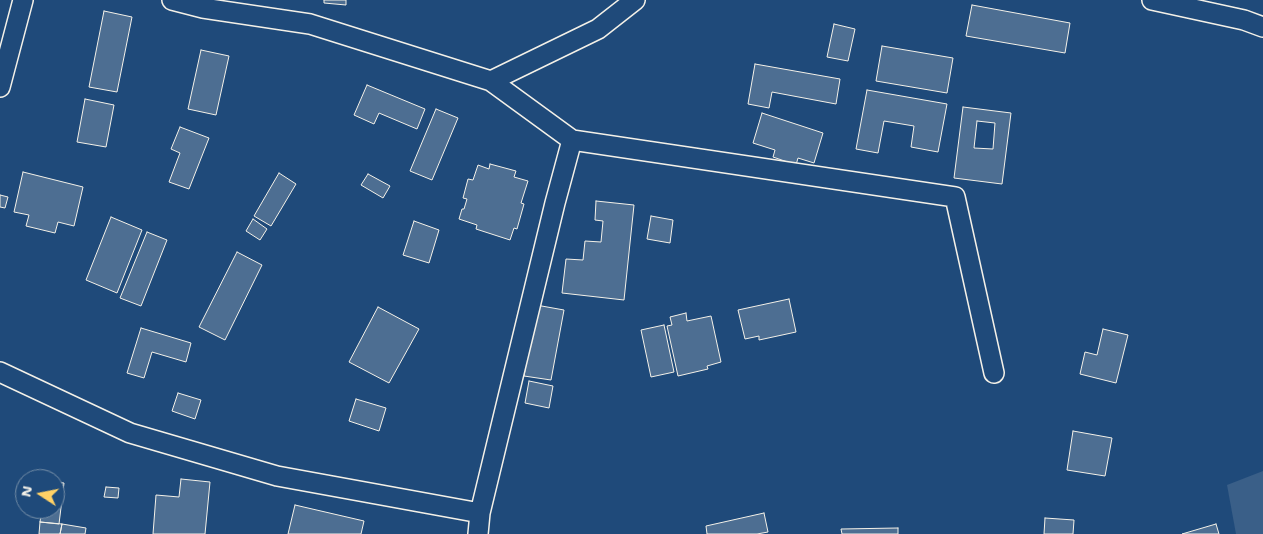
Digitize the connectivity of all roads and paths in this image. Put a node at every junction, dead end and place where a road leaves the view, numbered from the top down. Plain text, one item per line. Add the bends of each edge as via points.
1 (23, 0) edge
2 (172, 0) edge
3 (635, 0) edge
4 (1152, 0) edge
5 (1263, 27) edge
6 (491, 81) junction
7 (0, 87) edge
8 (572, 140) junction
9 (0, 372) edge
10 (994, 373) dead end
11 (480, 512) junction
12 (478, 534) edge

1 - 7 street
2 - 6 street via 203,8 310,24
3 - 6 street via 598,28
4 - 5 street
6 - 8 street
8 - 10 street via 955,197
8 - 11 street
9 - 11 street via 130,433 277,476
11 - 12 street

